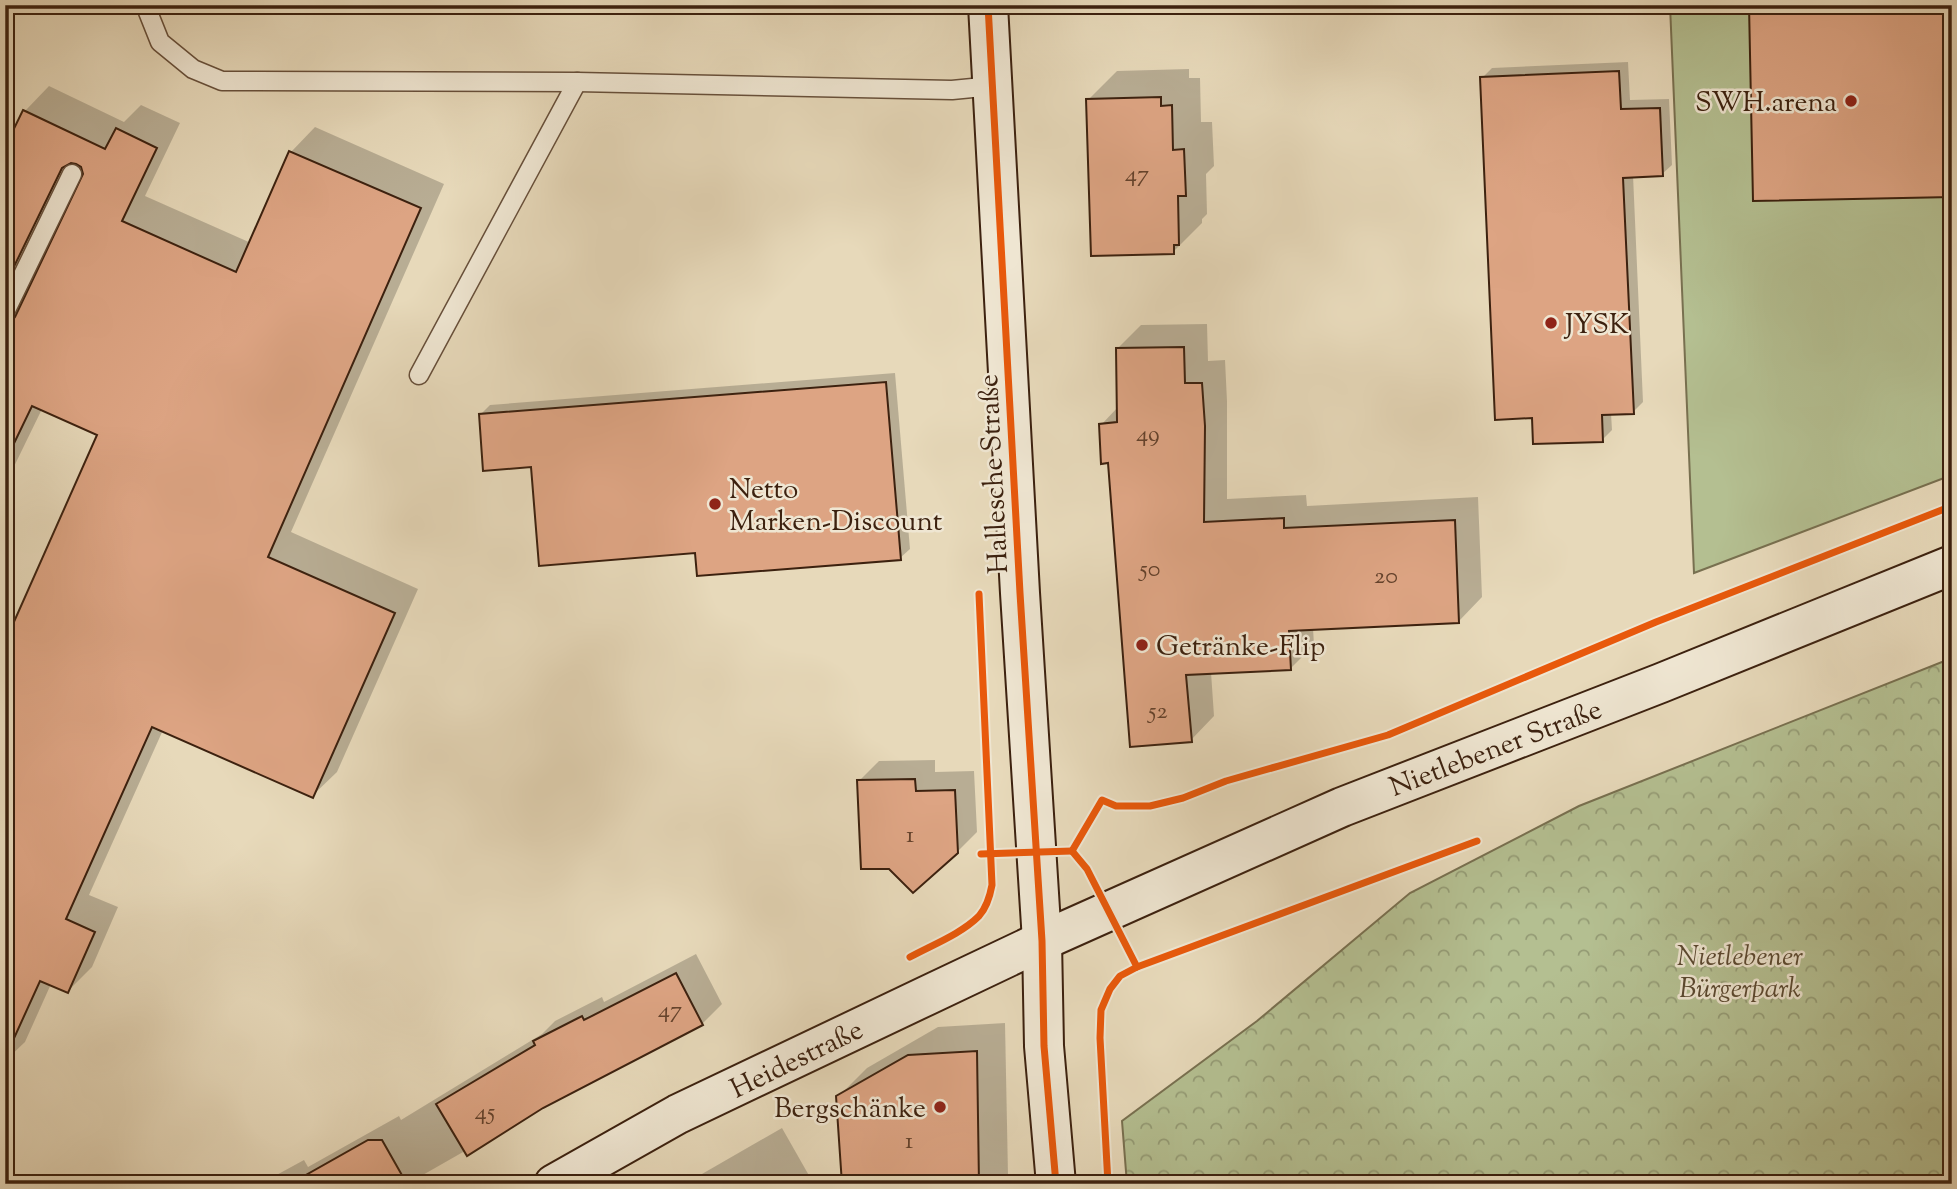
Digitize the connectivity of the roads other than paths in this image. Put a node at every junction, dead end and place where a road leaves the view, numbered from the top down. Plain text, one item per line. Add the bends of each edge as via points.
1 (148, 5) edge
2 (988, 5) edge
3 (578, 82) junction
4 (993, 86) junction
5 (72, 174) dead end
6 (5, 312) edge
7 (419, 376) dead end
8 (1952, 565) edge
9 (1042, 941) junction
10 (554, 1184) edge
11 (1056, 1184) edge

1 - 3 lane via 160,42 193,69 222,81
2 - 4 main road, Hallesche Straße
3 - 4 lane via 952,90
3 - 7 lane
4 - 9 main road, Hallesche Straße
5 - 6 lane
8 - 9 main road, Nietlebener Straße via 1342,807
9 - 10 main road, Heidestraße via 678,1114
9 - 11 main road, Hallesche Straße via 1044,1046

